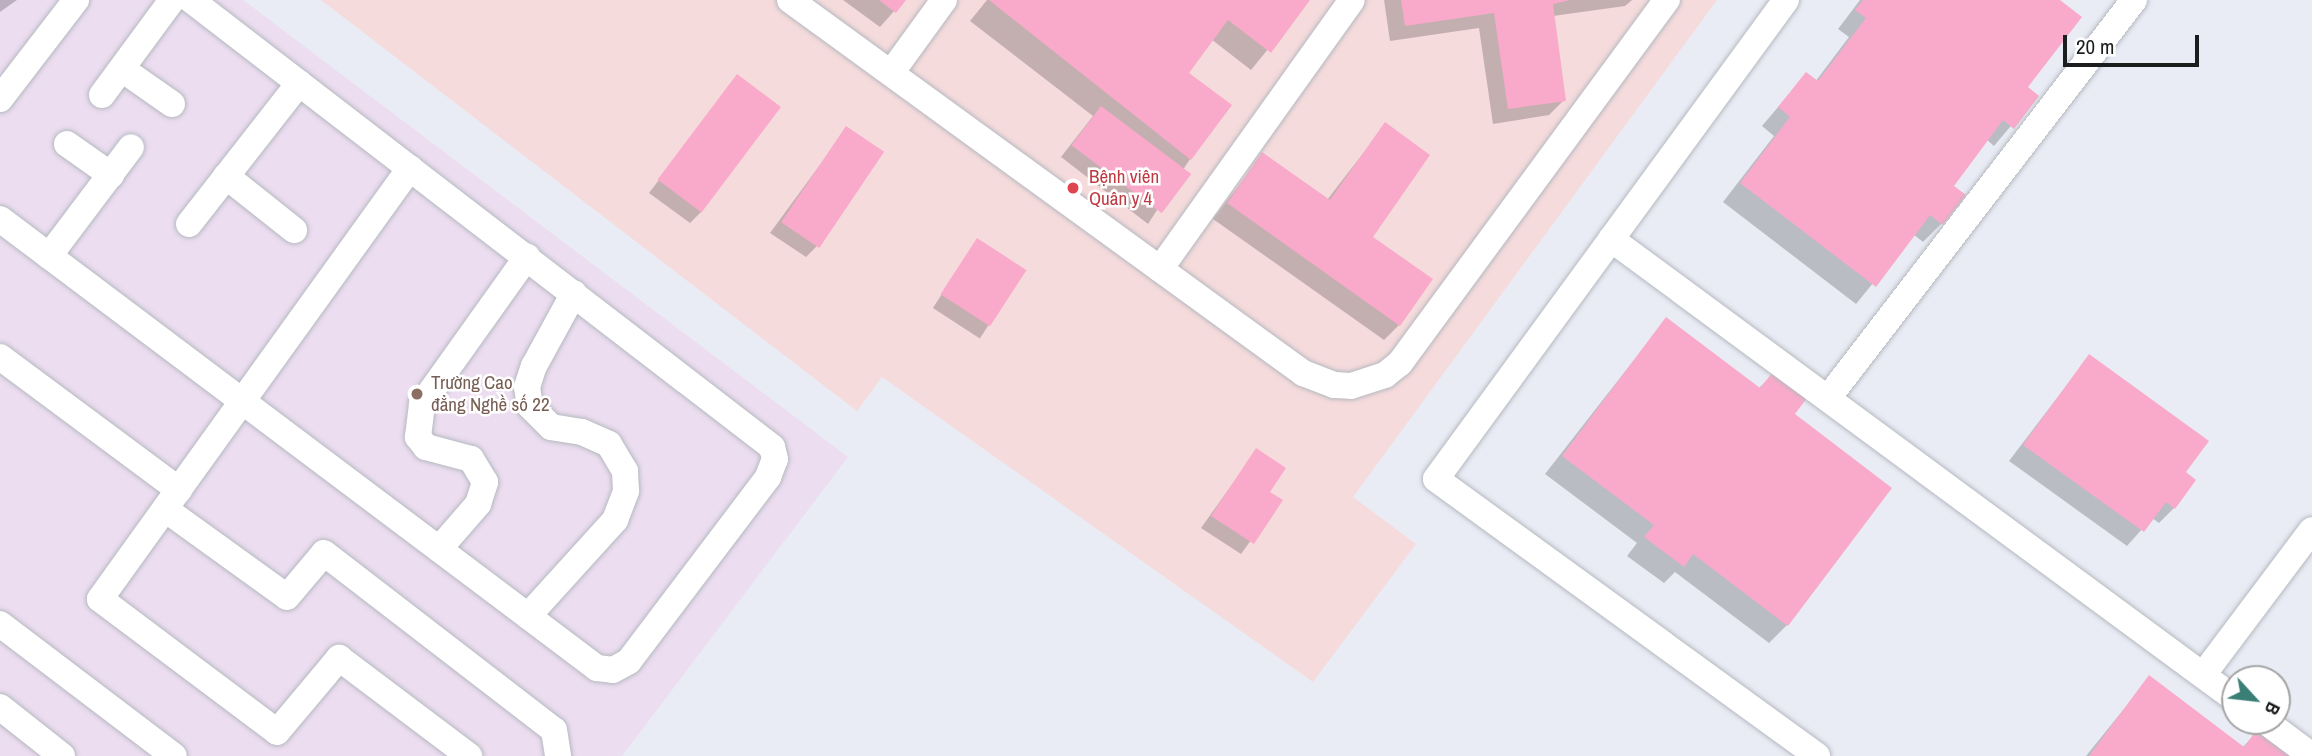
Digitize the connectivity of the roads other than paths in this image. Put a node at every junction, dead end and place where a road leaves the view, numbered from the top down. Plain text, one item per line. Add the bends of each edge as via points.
1 (76, 0) edge
2 (172, 0) edge
3 (191, 0) edge
4 (790, 0) edge
5 (944, 0) edge
6 (1352, 0) edge
7 (1667, 0) edge
8 (1786, 0) edge
9 (2134, 0) edge
10 (122, 69) junction
11 (891, 74) junction
12 (299, 83) junction
13 (102, 95) dead end
14 (0, 99) edge
15 (172, 104) dead end
16 (67, 144) dead end
17 (131, 147) dead end
18 (410, 168) junction
19 (111, 175) junction
20 (226, 177) junction
21 (0, 219) edge
22 (189, 224) dead end
23 (294, 230) dead end
24 (1611, 239) junction
25 (49, 256) junction
26 (527, 257) junction
27 (1160, 269) junction
28 (574, 293) junction
29 (0, 357) edge
30 (1828, 398) junction
31 (242, 401) junction
32 (172, 500) junction
33 (2312, 530) edge
34 (439, 549) junction
35 (528, 616) junction
36 (0, 624) edge
37 (2203, 676) junction
38 (2221, 689) edge
39 (0, 707) edge
40 (2284, 735) edge
41 (2312, 755) edge
42 (62, 756) edge
43 (174, 756) edge
44 (469, 756) edge
45 (558, 756) edge
46 (1817, 756) edge

1 - 14 lane
2 - 10 lane
3 - 12 lane
4 - 11 lane
5 - 11 lane
6 - 27 lane
7 - 27 lane via 1400,363 1385,375 1350,386 1318,380
8 - 24 lane
9 - 30 lane
10 - 13 lane
10 - 15 lane
11 - 27 lane
12 - 18 lane
12 - 20 lane
16 - 19 lane
17 - 19 lane
18 - 26 lane
18 - 31 lane
19 - 25 lane
20 - 22 lane
20 - 23 lane
21 - 25 lane
24 - 30 lane
24 - 46 lane via 1436,479
25 - 31 lane
26 - 28 lane
26 - 34 lane via 422,404 418,437 426,447 471,459 485,482 478,504
28 - 35 lane via 534,366 527,387 530,406 551,427 598,437 609,444 625,471 626,491 615,520
28 - 35 lane via 764,439 772,447 774,468 622,667 597,668
29 - 32 lane
30 - 37 lane
31 - 32 lane
31 - 34 lane
32 - 44 lane via 100,599 277,732 340,658
32 - 45 lane via 287,597 324,553 554,730
33 - 37 lane
34 - 35 lane
36 - 43 lane
37 - 38 lane
39 - 42 lane
40 - 41 lane

